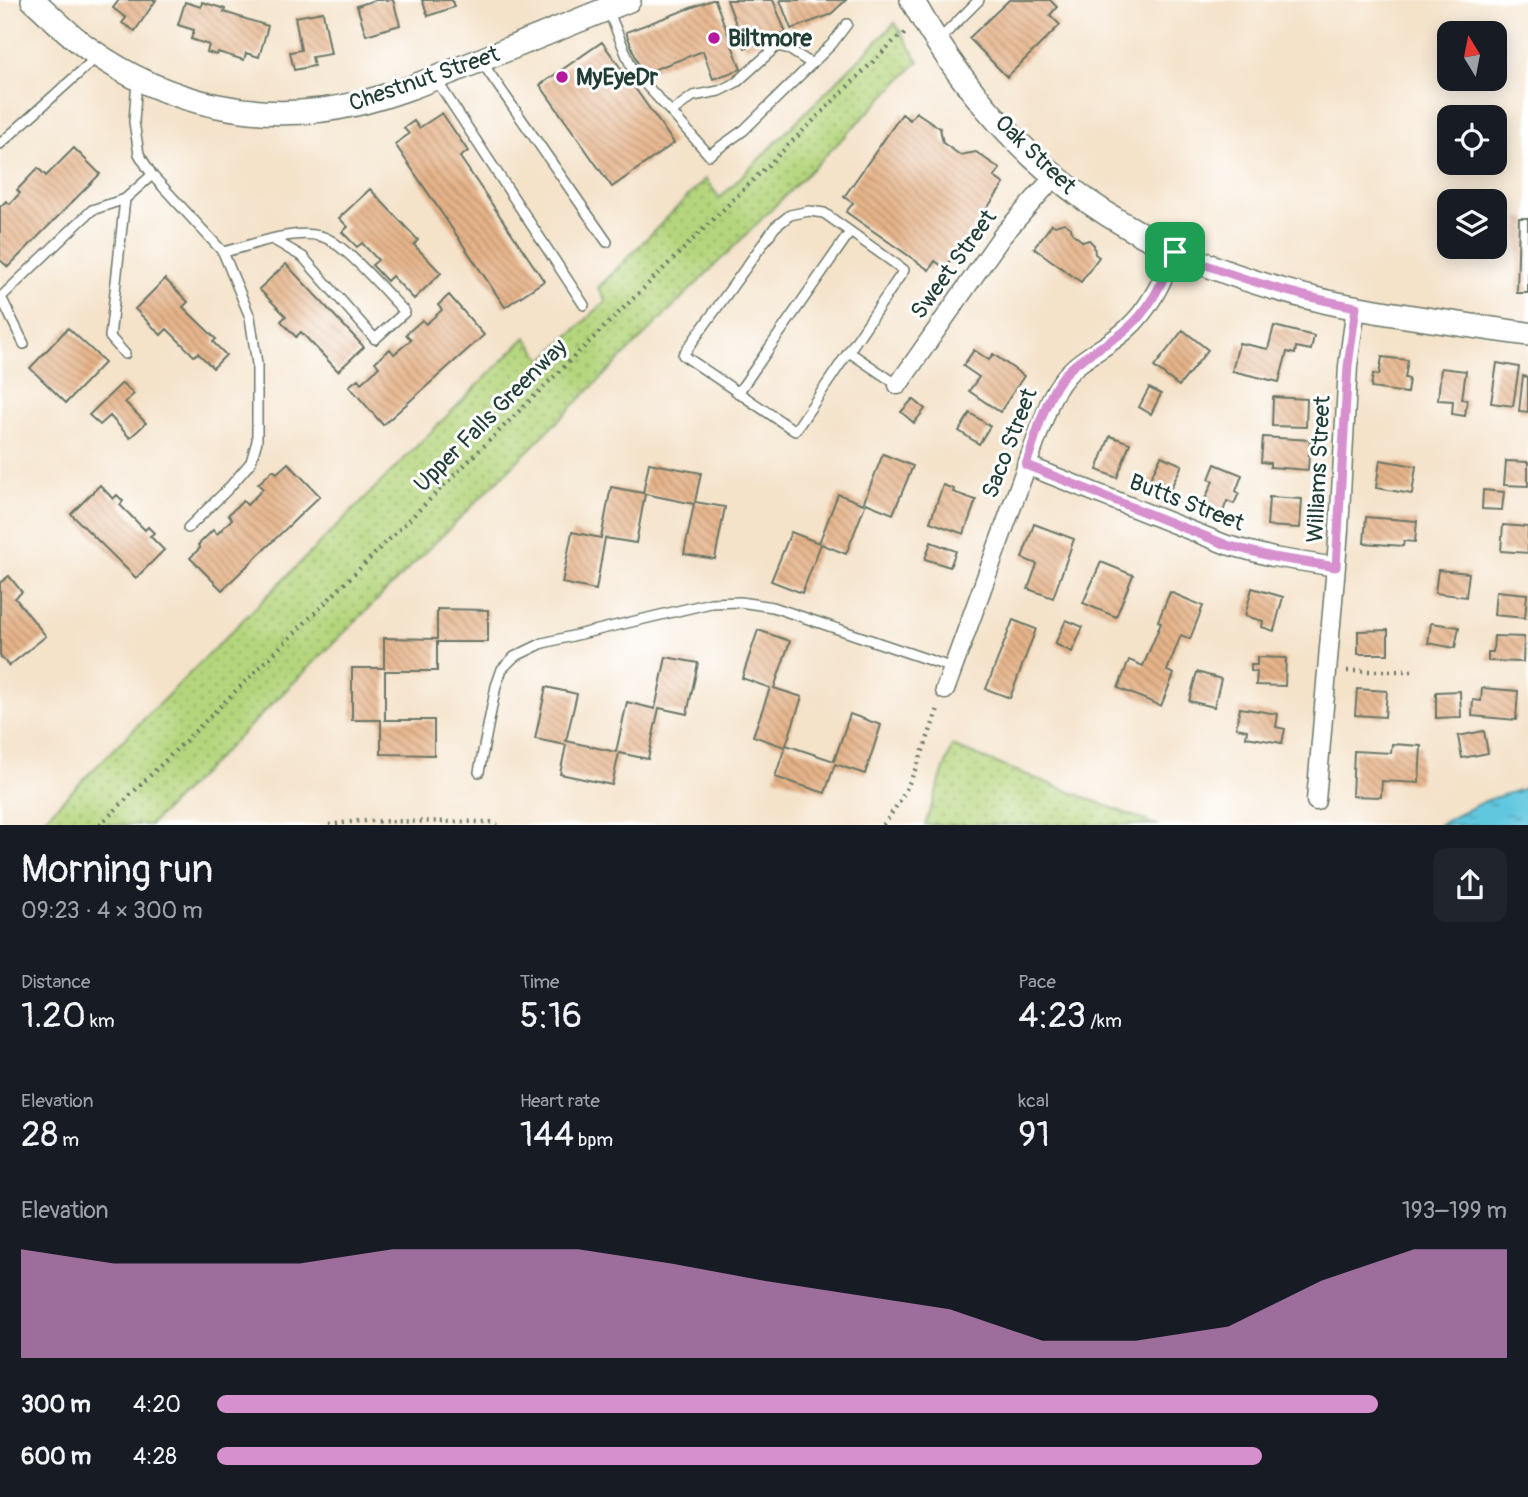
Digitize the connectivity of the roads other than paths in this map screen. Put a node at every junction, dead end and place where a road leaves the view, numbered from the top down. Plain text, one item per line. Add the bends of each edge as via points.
1 (33, 0) edge
2 (912, 0) edge
3 (979, 0) edge
4 (618, 4) edge
5 (846, 24) dead end
6 (937, 42) junction
7 (99, 55) junction
8 (480, 60) junction
9 (812, 64) junction
10 (138, 78) junction
11 (435, 78) junction
12 (671, 112) junction
13 (0, 144) edge
14 (152, 174) junction
15 (1054, 177) junction
16 (125, 199) junction
17 (850, 232) junction
18 (274, 240) junction
19 (607, 242) dead end
20 (223, 252) junction
21 (1175, 252) junction
22 (584, 305) dead end
23 (1356, 307) junction
24 (1528, 334) edge
25 (24, 344) dead end
26 (849, 352) junction
27 (125, 354) dead end
28 (898, 385) joint
29 (738, 393) junction
30 (1026, 465) junction
31 (188, 528) dead end
32 (1336, 567) junction
33 (953, 668) junction
34 (945, 690) road end
35 (479, 772) dead end
36 (1316, 801) dead end

1 - 7 street, Chestnut Street
2 - 6 street, Oak Street
3 - 6 lane
4 - 8 street, Chestnut Street
4 - 12 lane via 633,71
5 - 9 lane
6 - 15 street, Oak Street via 977,96
7 - 10 street, Chestnut Street
7 - 13 lane
8 - 11 street, Chestnut Street
8 - 19 lane
9 - 12 lane via 777,46 737,82 693,96
9 - 12 lane via 744,130 709,155
10 - 11 street, Chestnut Street via 211,106 272,113 336,108
10 - 14 lane via 134,122 139,154
11 - 22 lane
14 - 16 lane
14 - 20 lane
15 - 21 street, Oak Street via 1101,211
15 - 28 street, Sweet Street via 1002,236
16 - 25 lane via 92,210 1,298
16 - 27 lane via 110,337
17 - 26 lane via 904,270
17 - 29 lane
17 - 29 lane via 817,212 782,220 683,355
18 - 18 lane via 290,236 330,240 405,312 375,339 303,257
18 - 20 lane
20 - 31 lane via 250,317 257,364 257,441 251,462
21 - 23 street, Oak Street via 1274,288
21 - 30 street, Saco Street via 1140,316 1061,380
23 - 24 street, Oak Street
23 - 32 street, Williams Street
26 - 28 lane
26 - 29 lane via 795,431
30 - 32 street, Butts Street via 1227,545
30 - 33 street, Saco Street
32 - 36 street, Williams Street
33 - 34 street, Saco Street
33 - 35 lane via 774,607 711,603 543,643 514,657 502,669 496,686

